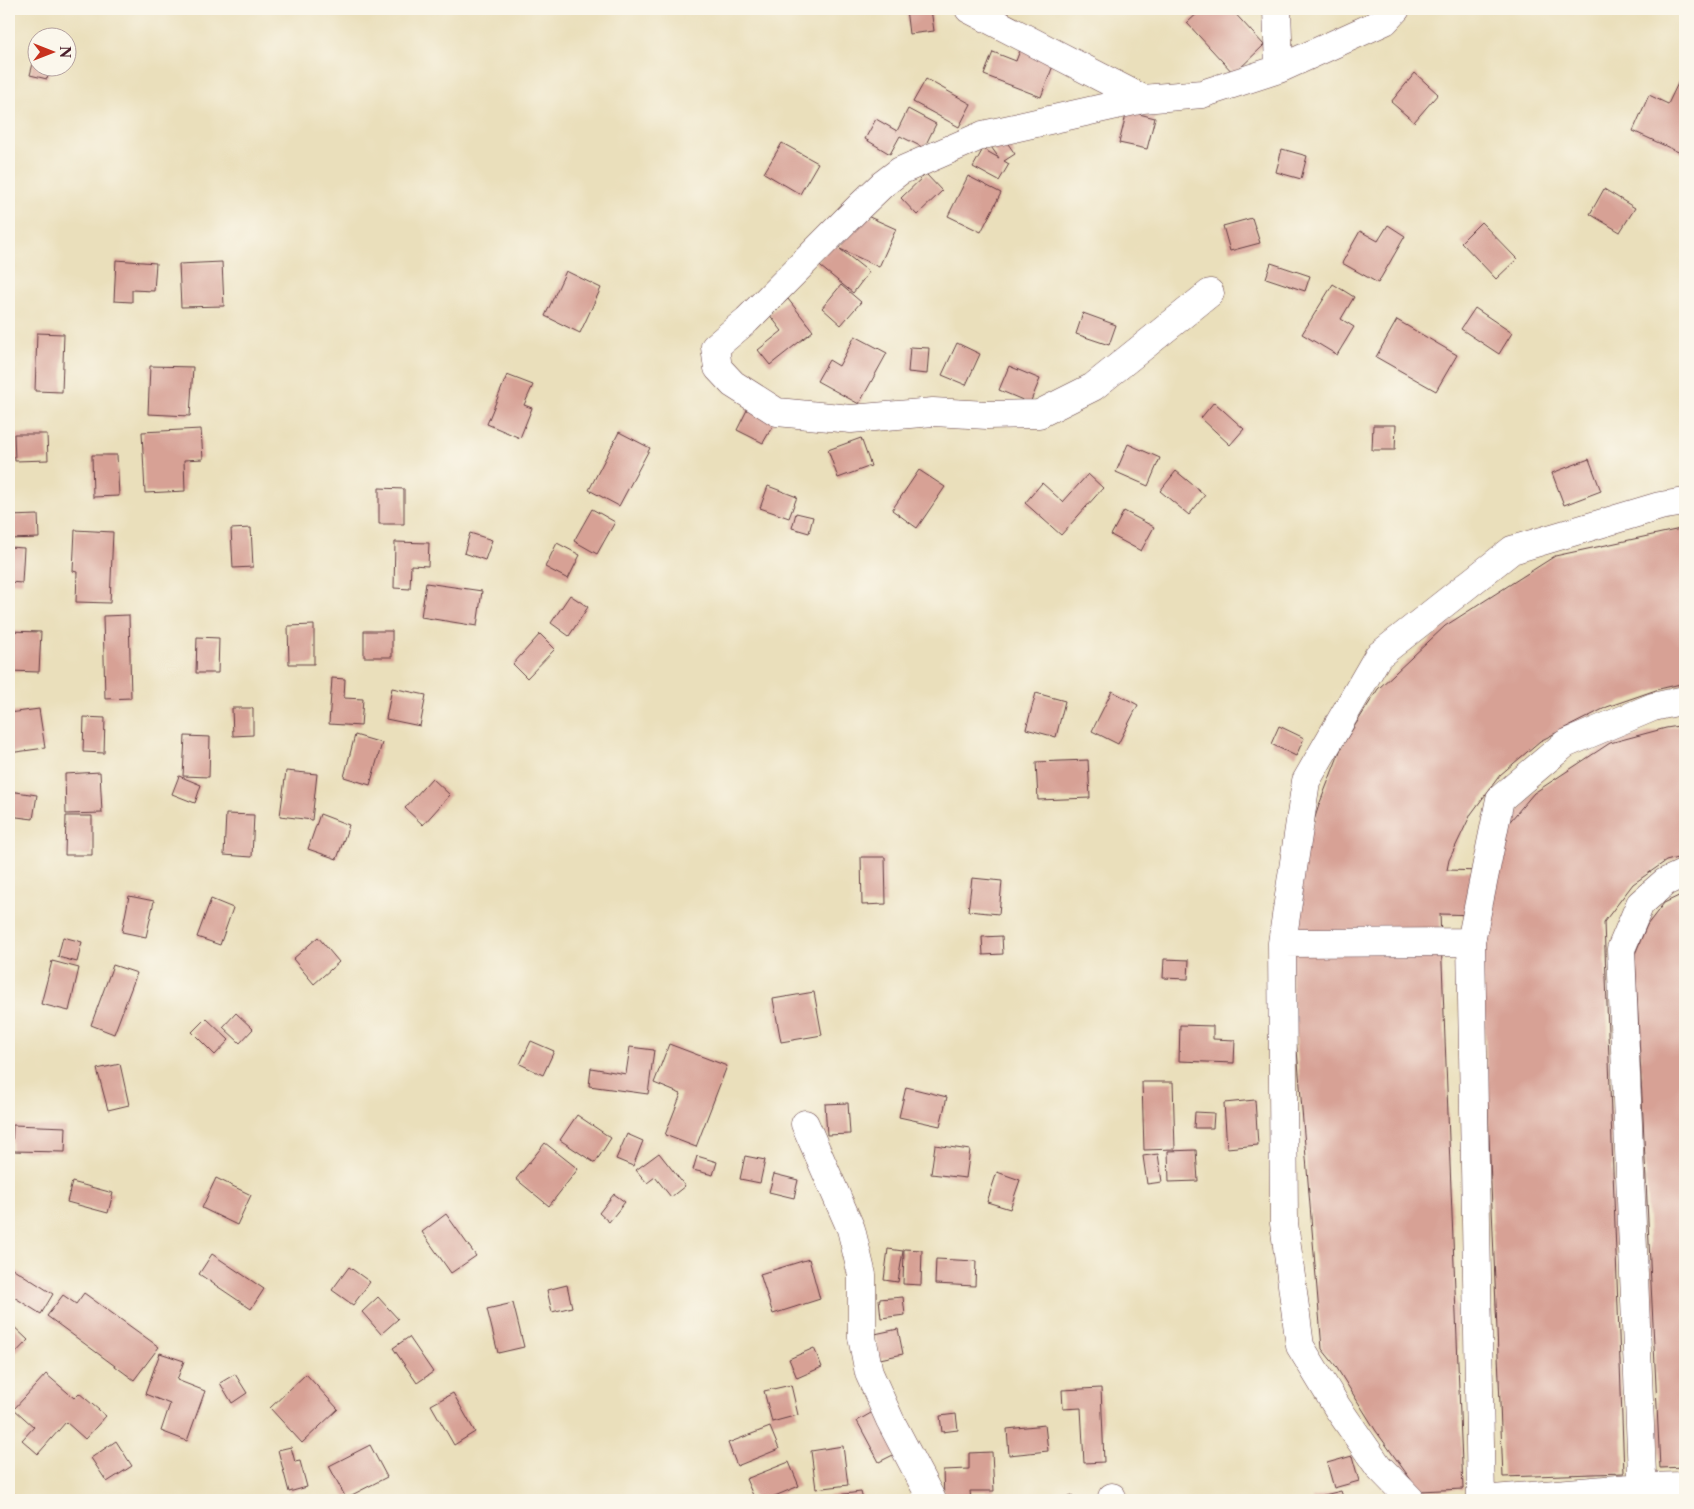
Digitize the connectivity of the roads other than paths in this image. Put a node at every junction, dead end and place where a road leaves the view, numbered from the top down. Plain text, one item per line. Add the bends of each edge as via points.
1 (969, 9) edge
2 (1277, 9) edge
3 (1396, 9) edge
4 (1279, 69) junction
5 (1143, 99) junction
6 (1210, 293) dead end
7 (1685, 502) edge
8 (1685, 700) edge
9 (1685, 873) edge
10 (1471, 942) junction
11 (1282, 943) junction
12 (806, 1124) dead end
13 (1685, 1486) edge
14 (1643, 1494) edge
15 (932, 1500) edge
16 (1411, 1500) edge
17 (1481, 1500) edge

1 - 5 street
2 - 4 street
3 - 4 street via 1384,20
4 - 5 street via 1202,94
5 - 6 street via 983,135 900,171 882,184 747,320 715,347 718,368 732,384 777,412 851,419 933,412 1039,414 1093,387
7 - 11 street via 1660,506 1512,550 1378,656 1306,780
8 - 10 street via 1653,707 1565,744 1500,799
9 - 14 street via 1665,882 1640,904 1621,949
10 - 11 street
10 - 17 street
11 - 16 street via 1284,1223 1300,1346 1378,1466
12 - 15 street via 851,1229 862,1274 862,1336 869,1373
13 - 14 street
14 - 17 street

